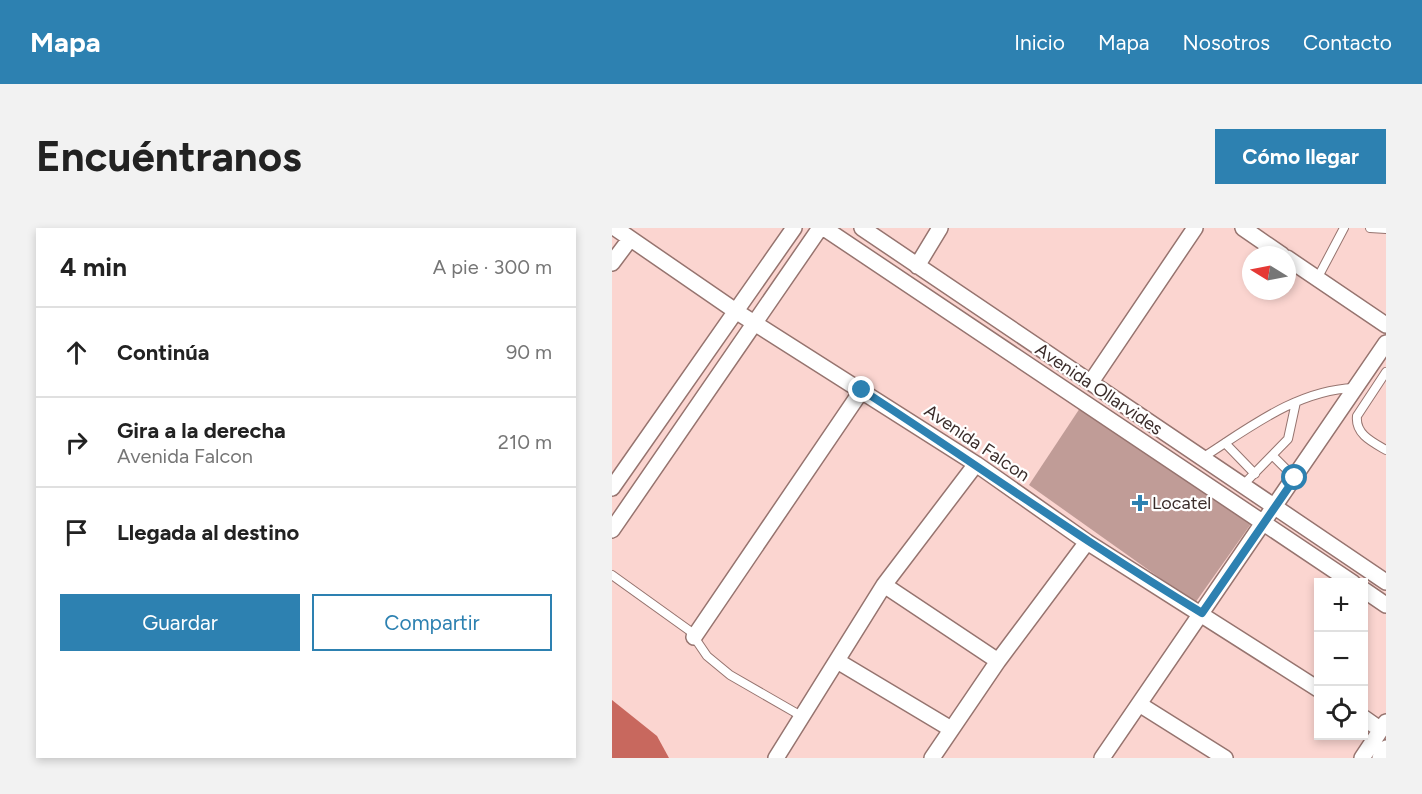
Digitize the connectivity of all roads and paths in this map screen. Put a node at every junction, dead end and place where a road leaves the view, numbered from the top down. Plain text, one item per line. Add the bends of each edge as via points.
1 (615, 228) edge
2 (794, 228) edge
3 (822, 228) edge
4 (862, 228) edge
5 (940, 228) edge
6 (1195, 228) edge
7 (1243, 228) edge
8 (1344, 228) edge
9 (1370, 228) edge
10 (1386, 229) edge
11 (630, 238) junction
12 (1269, 246) edge
13 (612, 263) edge
14 (1296, 264) edge
15 (917, 266) junction
16 (1317, 279) junction
17 (737, 312) junction
18 (754, 323) junction
19 (1386, 325) edge
20 (1386, 343) edge
21 (1386, 372) edge
22 (1091, 382) junction
23 (1356, 388) junction
24 (862, 390) junction
25 (1296, 402) junction
26 (1225, 443) junction
27 (1386, 450) edge
28 (1273, 456) junction
29 (1202, 458) junction
30 (976, 464) junction
31 (1255, 474) junction
32 (1295, 478) junction
33 (1243, 485) junction
34 (612, 488) edge
35 (1275, 507) junction
36 (1264, 523) junction
37 (612, 530) edge
38 (1087, 542) junction
39 (612, 575) edge
40 (1347, 578) edge
41 (1386, 582) edge
42 (884, 585) junction
43 (1368, 593) edge
44 (1386, 605) edge
45 (1202, 613) junction
46 (694, 637) junction
47 (998, 661) junction
48 (839, 662) junction
49 (1314, 686) edge
50 (1139, 704) junction
51 (803, 717) junction
52 (1368, 720) edge
53 (1383, 726) edge
54 (951, 729) junction
55 (1386, 748) edge
56 (776, 758) edge
57 (932, 758) edge
58 (1102, 758) edge
59 (1225, 758) edge
60 (1362, 758) edge
61 (1380, 758) edge

1 - 11 street, Avenida Falcon
2 - 17 street
3 - 18 street
3 - 36 street, Avenida Ollarvides
4 - 15 street, Avenida Ollarvides
5 - 15 street
6 - 22 street
7 - 12 street
8 - 16 lane
9 - 10 lane
11 - 13 street
11 - 17 street, Avenida Falcon
14 - 16 street
15 - 22 street, Avenida Ollarvides
16 - 19 street
17 - 18 street, Avenida Falcon
17 - 34 street
18 - 24 street, Avenida Falcon
18 - 37 street
20 - 23 street
21 - 27 lane via 1357,416 1360,433
22 - 29 street, Avenida Ollarvides
23 - 25 lane via 1335,389
23 - 32 street
24 - 30 street, Avenida Falcon
24 - 46 street
25 - 26 lane
25 - 28 lane via 1288,439
26 - 29 lane
26 - 31 lane
28 - 31 lane
28 - 32 lane
29 - 33 street, Avenida Ollarvides
30 - 38 street, Avenida Falcon
30 - 42 street
31 - 33 lane
32 - 35 street
33 - 35 street, Avenida Ollarvides
35 - 36 street
35 - 41 street, Avenida Ollarvides
36 - 40 street, Avenida Ollarvides
36 - 45 street
38 - 45 street, Avenida Falcon
38 - 47 street
39 - 46 lane
42 - 47 street
42 - 48 street
43 - 44 street
45 - 49 street, Avenida Falcon
45 - 50 street
46 - 51 lane via 707,656 730,675
47 - 54 street
48 - 51 street
48 - 54 street
50 - 58 street
50 - 59 street
51 - 56 street
52 - 53 street
53 - 60 street
54 - 57 street
55 - 61 street

